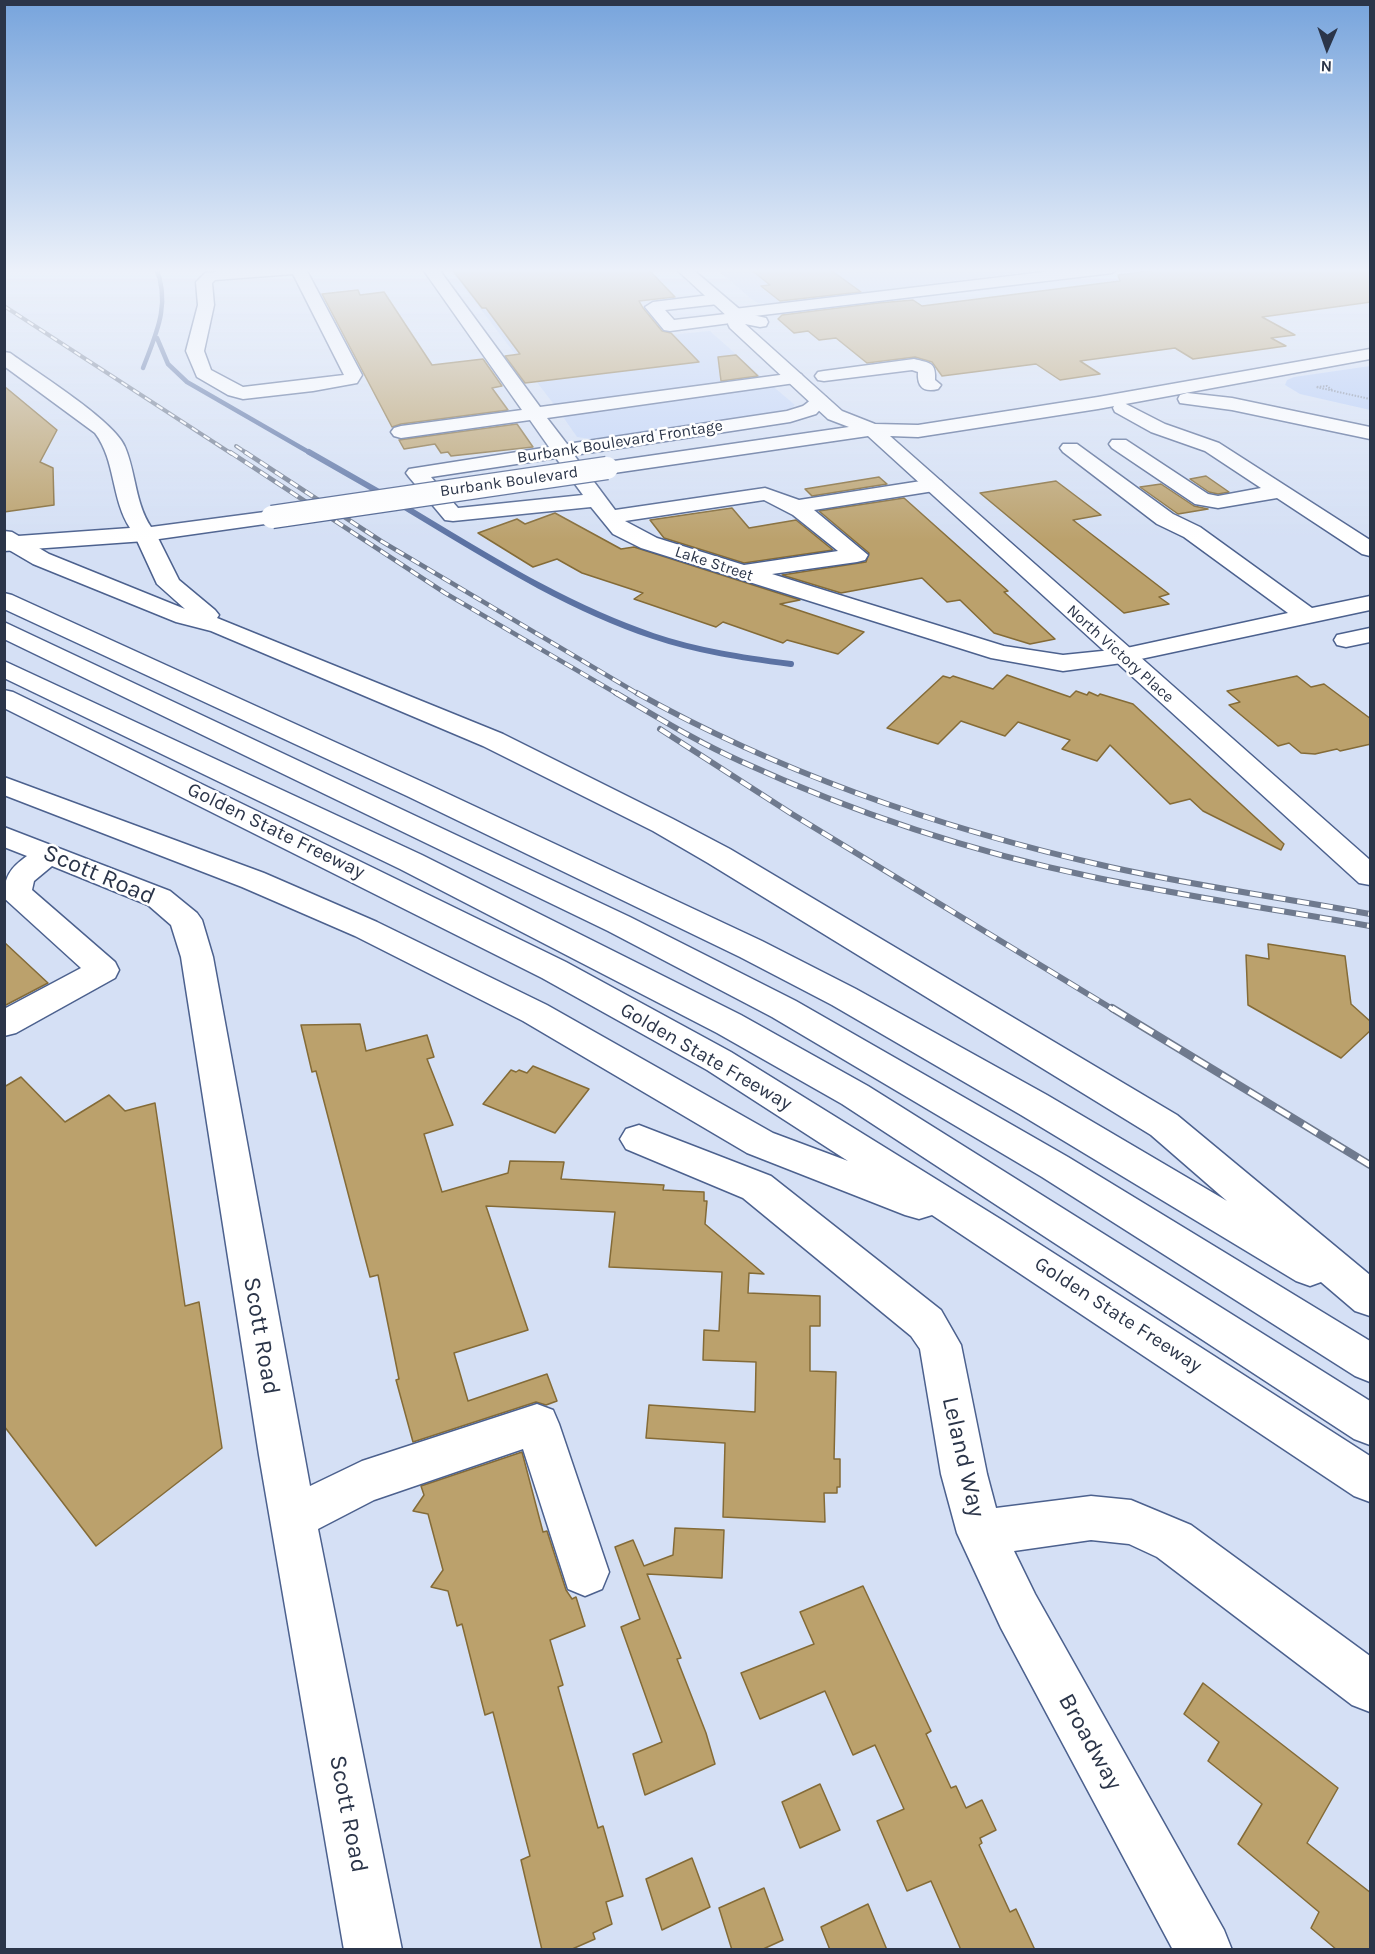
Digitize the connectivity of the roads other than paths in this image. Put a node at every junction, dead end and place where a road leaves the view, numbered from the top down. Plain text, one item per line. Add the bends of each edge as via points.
1 (7, 359) edge
2 (198, 359) edge
3 (345, 359) edge
4 (496, 359) edge
5 (774, 359) edge
6 (1275, 359) edge
7 (1342, 359) edge
8 (808, 362) dead end
9 (1286, 369) junction
10 (1182, 374) junction
11 (824, 376) junction
12 (795, 378) junction
13 (1213, 383) junction
14 (932, 385) dead end
15 (840, 390) dead end
16 (1283, 396) junction
17 (819, 401) junction
18 (857, 403) dead end
19 (1122, 408) junction
20 (536, 414) junction
21 (1371, 419) edge
22 (981, 421) junction
23 (872, 430) junction
24 (401, 432) dead end
25 (1371, 433) edge
26 (1143, 440) dead end
27 (1119, 444) dead end
28 (1094, 446) dead end
29 (1070, 448) dead end
30 (564, 451) junction
31 (934, 485) junction
32 (1280, 491) junction
33 (1229, 500) junction
34 (794, 507) junction
35 (604, 509) junction
36 (1166, 519) junction
37 (145, 534) junction
38 (10, 547) edge
39 (1371, 549) edge
40 (41, 559) junction
41 (741, 573) junction
42 (4, 600) edge
43 (1371, 603) edge
44 (1309, 617) junction
45 (220, 626) junction
46 (4, 629) edge
47 (1371, 635) edge
48 (1346, 640) dead end
49 (1122, 656) junction
50 (4, 668) edge
51 (4, 698) edge
52 (4, 785) edge
53 (4, 836) edge
54 (49, 854) junction
55 (1371, 876) edge
56 (4, 1024) edge
57 (639, 1139) dead end
58 (988, 1231) junction
59 (1371, 1299) edge
60 (1371, 1305) edge
61 (1371, 1363) edge
62 (1371, 1425) edge
63 (1371, 1481) edge
64 (295, 1517) junction
65 (980, 1533) junction
66 (585, 1572) dead end
67 (1371, 1687) edge
68 (373, 1950) edge
69 (1204, 1950) edge

1 - 37 main road via 102,429 113,442 133,516
2 - 3 main road via 203,373 243,393 351,379 353,375
4 - 20 main road, Lake Street
5 - 12 main road
6 - 10 main road, Burbank Boulevard
7 - 9 main road, Burbank Boulevard
8 - 11 main road
9 - 13 main road, Burbank Boulevard
9 - 16 main road via 1270,380
10 - 13 main road
10 - 23 main road, Burbank Boulevard via 902,418
11 - 14 main road via 914,364 927,369 926,383
11 - 15 main road
12 - 17 main road
12 - 20 main road
13 - 16 main road
13 - 22 main road, Burbank Boulevard
16 - 21 main road
17 - 23 main road via 835,415
17 - 30 main road, Burbank Boulevard Frontage via 809,410 790,416
18 - 23 main road via 865,410
19 - 22 main road via 1034,421
19 - 25 main road via 1202,399
19 - 32 main road via 1158,428 1212,447
20 - 24 main road
20 - 30 main road, Lake Street
22 - 23 main road, Burbank Boulevard via 918,431
23 - 31 main road, North Victory Place
23 - 37 main road, Burbank Boulevard, bridge
26 - 33 main road
27 - 33 main road via 1197,499
28 - 36 main road via 1172,503 1174,511
29 - 36 main road
30 - 35 main road, Lake Street
30 - 35 main road, Burbank Boulevard Frontage via 416,473 453,515
31 - 34 main road
31 - 49 main road, North Victory Place
32 - 33 main road
32 - 39 main road
34 - 35 main road via 774,496 758,494
34 - 41 main road via 857,555
35 - 41 main road, Lake Street via 621,529 632,535
36 - 44 main road via 1192,532
37 - 38 main road, Burbank Boulevard
37 - 40 main road, Burbank Boulevard
37 - 45 main road via 169,584
38 - 40 main road, Burbank Boulevard
40 - 45 main road via 184,617
41 - 49 main road, Lake Street via 1000,653 1063,663
42 - 60 main road via 751,949 1034,1105
43 - 44 main road, Lake Street
44 - 49 main road, Lake Street
45 - 59 main road via 493,740 719,855 1164,1125
46 - 61 main road via 619,924 784,1009 1055,1167
47 - 48 main road
49 - 55 main road, North Victory Place
50 - 62 main road via 411,862 739,1030 874,1108
51 - 58 main road, Golden State Freeway via 554,970 718,1061
52 - 58 main road via 253,880 366,929 535,1013 760,1143
53 - 54 main road, Scott Road
54 - 56 main road via 20,878 15,885 17,893 103,970
54 - 64 main road, Scott Road via 159,898 186,920 197,957 281,1455
57 - 65 main road, Leland Way via 758,1187 926,1323 940,1345 964,1474
58 - 63 main road, Golden State Freeway
64 - 66 main road via 362,1483 537,1425
64 - 68 main road, Scott Road
65 - 67 main road, Leland Way via 1091,1518 1131,1522 1174,1541
65 - 69 main road, Broadway via 1018,1611

